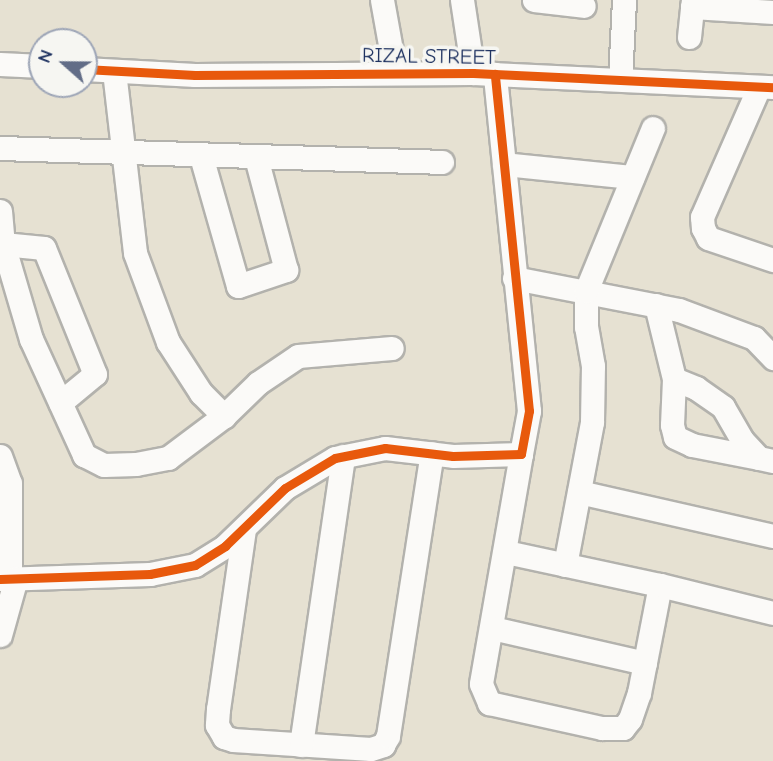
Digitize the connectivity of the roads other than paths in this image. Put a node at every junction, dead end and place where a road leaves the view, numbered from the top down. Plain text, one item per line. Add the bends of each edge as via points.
1 (382, 0) edge
2 (462, 0) edge
3 (534, 0) edge
4 (560, 0) edge
5 (624, 0) edge
6 (693, 3) edge
7 (584, 6) dead end
8 (773, 12) edge
9 (689, 37) dead end
10 (0, 64) edge
11 (28, 65) edge
12 (98, 70) edge
13 (114, 71) junction
14 (396, 72) junction
15 (484, 74) junction
16 (620, 79) junction
17 (766, 87) edge
18 (653, 128) dead end
19 (0, 148) edge
20 (121, 151) junction
21 (201, 156) junction
22 (256, 157) junction
23 (442, 162) dead end
24 (504, 164) junction
25 (632, 177) junction
26 (0, 211) edge
27 (3, 244) junction
28 (771, 252) edge
29 (514, 278) junction
30 (586, 291) junction
31 (656, 305) junction
32 (392, 348) dead end
33 (773, 358) edge
34 (674, 379) junction
35 (60, 403) junction
36 (224, 416) junction
37 (432, 453) junction
38 (521, 454) junction
39 (0, 456) edge
40 (343, 456) junction
41 (766, 459) edge
42 (5, 489) edge
43 (579, 492) junction
44 (244, 529) junction
45 (773, 536) edge
46 (506, 552) junction
47 (565, 565) junction
48 (9, 578) edge
49 (660, 585) junction
50 (773, 613) edge
51 (492, 628) junction
52 (0, 635) edge
53 (645, 663) junction
54 (301, 745) junction

1 - 14 street
2 - 15 street
3 - 4 street
4 - 7 street
5 - 16 street
6 - 8 street
6 - 9 street
10 - 11 street
12 - 13 street, RIZAL STREET
13 - 14 street, RIZAL STREET via 195,75
13 - 20 street
14 - 15 street, RIZAL STREET
15 - 16 street, RIZAL STREET
15 - 24 street
16 - 17 street, RIZAL STREET
17 - 28 street via 702,217 708,238
18 - 25 street
19 - 20 street
20 - 21 street
20 - 36 street via 135,253 168,342 201,393
21 - 22 street
21 - 22 street via 238,286 286,270
22 - 23 street
24 - 25 street
24 - 29 street
25 - 30 street
26 - 27 street
27 - 35 street via 31,339
27 - 35 street via 44,248 94,374
29 - 30 street
29 - 38 street via 529,411
30 - 31 street
30 - 43 street via 593,366 592,422
31 - 33 street via 754,338
31 - 34 street
32 - 36 street via 298,356 258,383
34 - 41 street via 723,407 743,441
34 - 41 street via 675,438
35 - 36 street via 84,455 104,465 168,458
37 - 38 street
37 - 40 street via 385,448
37 - 54 street via 388,736 383,745 370,749
38 - 46 street
39 - 42 street
40 - 44 street via 317,466 285,488
40 - 54 street
42 - 48 street
43 - 45 street
43 - 47 street
44 - 48 street via 195,565 150,574
44 - 54 street via 217,725 224,737 233,740
46 - 47 street
46 - 51 street
47 - 49 street
48 - 52 street
49 - 50 street
49 - 53 street
51 - 53 street
51 - 53 street via 481,684 489,703 623,729

